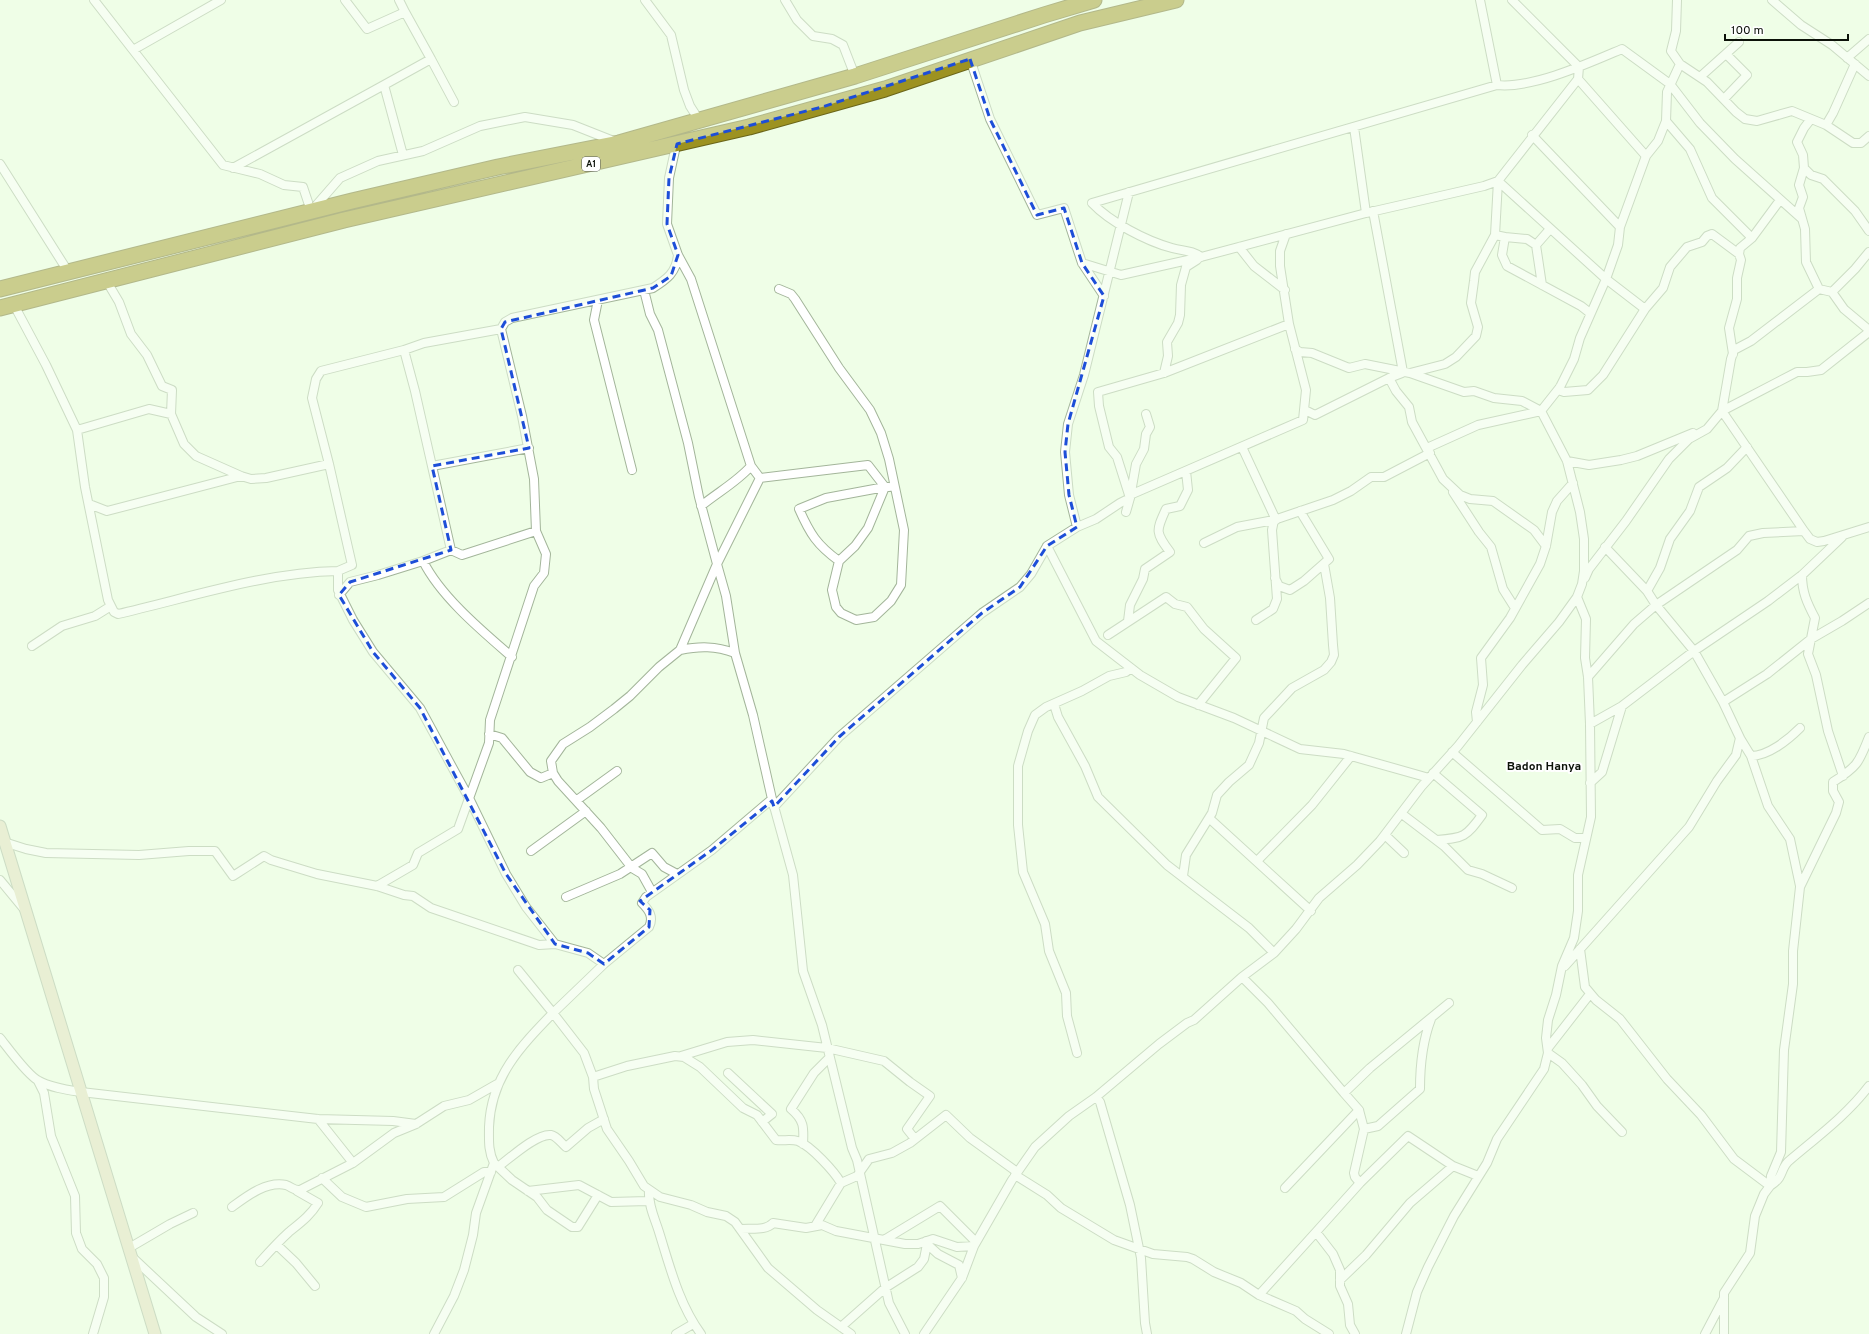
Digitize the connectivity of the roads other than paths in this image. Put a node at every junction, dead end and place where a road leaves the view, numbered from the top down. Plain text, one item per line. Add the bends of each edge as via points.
1 (94, 0) edge
2 (221, 0) edge
3 (345, 0) edge
4 (399, 0) edge
5 (644, 0) edge
6 (785, 0) edge
7 (1094, 0) edge
8 (1176, 0) edge
9 (1480, 0) edge
10 (1512, 0) edge
11 (1677, 0) edge
12 (1772, 0) edge
13 (405, 12) junction
14 (1869, 38) edge
15 (1739, 42) dead end
16 (133, 50) junction
17 (1726, 54) junction
18 (1848, 58) junction
19 (431, 59) junction
20 (970, 59) junction
21 (1680, 64) junction
22 (1855, 64) junction
23 (1579, 67) junction
24 (855, 76) junction
25 (1869, 76) edge
26 (1700, 77) junction
27 (1578, 79) junction
28 (1670, 84) junction
29 (384, 85) junction
30 (1498, 85) junction
31 (817, 88) junction
32 (1724, 99) junction
33 (454, 102) dead end
34 (822, 107) junction
35 (1811, 119) junction
36 (700, 120) junction
37 (1666, 121) junction
38 (1826, 125) junction
39 (673, 126) junction
40 (1354, 127) junction
41 (1532, 135) junction
42 (1869, 136) edge
43 (619, 143) junction
44 (677, 144) junction
45 (403, 155) junction
46 (1646, 156) junction
47 (0, 164) edge
48 (233, 168) junction
49 (1804, 168) junction
50 (1498, 181) junction
51 (1129, 192) junction
52 (1780, 200) junction
53 (311, 211) junction
54 (1369, 212) junction
55 (1801, 218) junction
56 (1121, 226) junction
57 (1620, 227) junction
58 (1550, 229) junction
59 (1869, 232) edge
60 (1286, 234) junction
61 (1495, 235) junction
62 (1505, 237) junction
63 (1752, 238) junction
64 (1536, 245) junction
65 (1240, 247) junction
66 (1869, 252) edge
67 (1739, 254) junction
68 (678, 255) junction
69 (1201, 257) junction
70 (1082, 263) junction
71 (1110, 271) junction
72 (69, 273) junction
73 (1606, 279) junction
74 (106, 280) junction
75 (1542, 285) junction
76 (0, 289) edge
77 (778, 289) dead end
78 (644, 290) junction
79 (1284, 290) junction
80 (1819, 290) junction
81 (1832, 292) junction
82 (1104, 296) junction
83 (598, 300) junction
84 (7, 306) edge
85 (1645, 309) junction
86 (1590, 313) junction
87 (1289, 324) junction
88 (501, 329) junction
89 (1869, 331) edge
90 (1295, 348) junction
91 (404, 350) junction
92 (1733, 354) junction
93 (1164, 373) junction
94 (1406, 373) junction
95 (1389, 378) junction
96 (1560, 387) junction
97 (1305, 410) junction
98 (1541, 411) junction
99 (1722, 411) junction
100 (171, 414) junction
101 (1146, 414) dead end
102 (1707, 429) junction
103 (77, 430) junction
104 (1242, 447) junction
105 (1747, 447) junction
106 (528, 448) junction
107 (1428, 450) junction
108 (1567, 461) junction
109 (329, 464) junction
110 (432, 466) junction
111 (751, 466) junction
112 (632, 470) dead end
113 (1186, 471) junction
114 (241, 476) junction
115 (760, 478) junction
116 (1573, 483) junction
117 (885, 487) junction
118 (895, 487) junction
119 (1451, 487) junction
120 (1130, 496) junction
121 (89, 504) junction
122 (701, 506) junction
123 (1300, 511) junction
124 (1126, 512) dead end
125 (1275, 520) junction
126 (1077, 527) junction
127 (1869, 527) edge
128 (536, 531) junction
129 (1804, 531) junction
130 (1842, 536) junction
131 (1204, 543) dead end
132 (1047, 546) junction
133 (1546, 546) junction
134 (1605, 547) junction
135 (451, 550) junction
136 (423, 561) junction
137 (839, 561) junction
138 (717, 564) junction
139 (1324, 564) junction
140 (338, 571) junction
141 (1802, 575) junction
142 (1275, 578) junction
143 (1582, 584) junction
144 (1290, 590) junction
145 (1646, 591) junction
146 (339, 595) junction
147 (1577, 597) junction
148 (1869, 603) edge
149 (1656, 605) junction
150 (111, 606) junction
151 (1515, 608) junction
152 (1273, 609) junction
153 (1256, 620) dead end
154 (1128, 621) junction
155 (1108, 635) dead end
156 (1811, 638) junction
157 (32, 646) dead end
158 (680, 650) junction
159 (1694, 651) junction
160 (735, 653) junction
161 (512, 657) junction
162 (1131, 668) junction
163 (1588, 677) junction
164 (1723, 702) junction
165 (1054, 704) junction
166 (1198, 705) junction
167 (1622, 706) junction
168 (1477, 722) junction
169 (1590, 724) junction
170 (1800, 728) dead end
171 (1261, 731) junction
172 (489, 734) junction
173 (1869, 737) edge
174 (1740, 738) junction
175 (1452, 752) junction
176 (1351, 756) junction
177 (1751, 756) junction
178 (617, 771) dead end
179 (552, 773) junction
180 (1431, 775) junction
181 (1843, 776) junction
182 (1590, 783) junction
183 (469, 798) junction
184 (577, 800) junction
185 (773, 803) junction
186 (586, 811) junction
187 (1402, 814) junction
188 (1210, 819) junction
189 (0, 826) edge
190 (1385, 835) junction
191 (1586, 838) junction
192 (1437, 840) junction
193 (2, 841) edge
194 (531, 851) dead end
195 (1404, 852) dead end
196 (1257, 861) junction
197 (632, 868) junction
198 (677, 874) junction
199 (1183, 876) junction
200 (0, 880) edge
201 (377, 886) junction
202 (1800, 887) junction
203 (1512, 888) dead end
204 (652, 892) junction
205 (566, 897) dead end
206 (1311, 911) junction
207 (26, 912) junction
208 (555, 944) junction
209 (1580, 949) junction
210 (1274, 953) junction
211 (604, 964) junction
212 (518, 970) dead end
213 (1560, 971) junction
214 (1242, 977) junction
215 (1590, 994) junction
216 (1449, 1003) dead end
217 (553, 1013) junction
218 (1432, 1018) junction
219 (0, 1038) edge
220 (827, 1048) junction
221 (1548, 1050) junction
222 (1077, 1053) dead end
223 (681, 1056) junction
224 (829, 1058) junction
225 (728, 1073) dead end
226 (593, 1078) junction
227 (38, 1081) junction
228 (497, 1084) junction
229 (1869, 1086) edge
230 (81, 1092) junction
231 (1344, 1092) junction
232 (1096, 1097) junction
233 (1359, 1110) junction
234 (318, 1119) junction
235 (604, 1119) junction
236 (762, 1122) junction
237 (416, 1124) junction
238 (1364, 1129) junction
239 (1622, 1132) dead end
240 (915, 1139) junction
241 (803, 1144) junction
242 (353, 1163) junction
243 (1453, 1166) junction
244 (494, 1167) junction
245 (860, 1173) junction
246 (1016, 1174) junction
247 (1478, 1176) junction
248 (322, 1178) junction
249 (841, 1182) junction
250 (1360, 1183) junction
251 (1770, 1186) junction
252 (1285, 1188) dead end
253 (297, 1191) junction
254 (528, 1191) junction
255 (649, 1191) junction
256 (598, 1195) junction
257 (648, 1201) junction
258 (232, 1207) dead end
259 (193, 1213) dead end
260 (815, 1226) junction
261 (741, 1229) junction
262 (1316, 1232) junction
263 (874, 1238) junction
264 (884, 1240) junction
265 (927, 1243) junction
266 (975, 1244) junction
267 (277, 1245) junction
268 (1138, 1249) junction
269 (130, 1252) junction
270 (260, 1262) dead end
271 (962, 1278) junction
272 (1340, 1280) junction
273 (315, 1286) dead end
274 (885, 1288) junction
275 (1260, 1295) junction
276 (1724, 1297) junction
277 (694, 1324) junction
278 (841, 1327) junction
279 (93, 1334) edge
280 (155, 1334) edge
281 (222, 1334) edge
282 (434, 1334) edge
283 (676, 1334) edge
284 (700, 1334) edge
285 (852, 1334) edge
286 (905, 1334) edge
287 (924, 1334) edge
288 (1147, 1334) edge
289 (1329, 1334) edge
290 (1355, 1334) edge
291 (1406, 1334) edge
292 (1705, 1334) edge
293 (1724, 1334) edge

1 - 16 street
2 - 16 street
3 - 13 street via 367,29
4 - 13 street
5 - 36 street via 671,35 684,90 690,106
6 - 24 street via 797,20 813,36 832,39 843,45
7 - 24 highway, A1
8 - 20 highway, A1 via 1080,23
9 - 30 street
10 - 23 street
11 - 21 street via 1676,31 1671,51
12 - 18 street via 1801,25
13 - 19 street
14 - 18 street
15 - 17 street
16 - 48 street via 223,165
17 - 26 street
17 - 32 street via 1747,75
18 - 22 street
19 - 29 street
19 - 33 street
20 - 34 highway, A1
20 - 70 street via 990,119 1037,215 1064,208
21 - 26 street
21 - 28 street
22 - 25 street
22 - 38 street
23 - 27 street
23 - 28 street via 1622,49
23 - 30 street via 1521,85
24 - 31 highway, A1
26 - 32 street
27 - 41 street
27 - 46 street
28 - 37 street via 1667,92
28 - 52 street via 1700,123
29 - 45 street
29 - 48 street
30 - 40 street
31 - 34 highway
31 - 36 highway, A1
32 - 35 street via 1740,116 1757,121 1792,111
34 - 44 highway, A1
35 - 38 street
35 - 49 street via 1797,142 1803,155
36 - 39 highway, A1
37 - 46 street via 1658,141
37 - 63 street via 1690,149 1712,198
38 - 42 street via 1854,143 1861,143
39 - 43 highway, A1
39 - 44 street
40 - 51 street
40 - 54 street
41 - 50 street
41 - 57 street
43 - 45 street via 573,125 525,117 480,126 423,151
43 - 53 highway, A1 via 491,169
44 - 68 street via 669,178 667,220
44 - 74 highway, A1 via 439,197
45 - 53 street via 378,161 340,178
46 - 57 street
47 - 72 street
48 - 53 street via 260,174 284,185 303,187
49 - 55 street via 1799,185 1803,197 1799,208
49 - 59 street via 1811,175 1823,179 1853,208
50 - 54 street
50 - 58 street
50 - 61 street
51 - 56 street
51 - 56 street via 1092,203
52 - 55 street
52 - 63 street
53 - 72 highway, A1
54 - 60 street
54 - 94 street
55 - 80 street via 1805,230 1806,262
56 - 69 street via 1146,239 1170,248 1196,253
56 - 71 street
57 - 73 street via 1618,245
58 - 64 street
58 - 73 street
60 - 65 street
60 - 79 street via 1280,257
61 - 62 street
61 - 94 street via 1475,272 1471,303 1478,327 1476,336 1456,357 1445,364
62 - 64 street via 1527,239
62 - 75 street via 1502,255 1507,266
63 - 67 street via 1740,248
64 - 75 street
65 - 69 street
65 - 79 street via 1254,266
66 - 81 street via 1856,269
67 - 85 street via 1712,234 1702,242 1692,244 1670,267 1663,288
67 - 92 street via 1742,260 1737,278 1737,299 1729,328
68 - 78 street via 671,276 653,288
68 - 111 street via 691,279
69 - 71 street via 1121,275
69 - 93 street via 1186,267 1181,285 1180,315 1167,342 1168,356
70 - 71 street
70 - 82 street
71 - 82 street
72 - 76 highway, A1
73 - 85 street
73 - 86 street
74 - 84 highway, A1
74 - 100 street via 119,302 131,334 146,355 162,386 172,390
75 - 86 street
77 - 118 street via 791,294 795,299 839,368 870,410 880,433
78 - 83 street
78 - 122 street via 650,314 658,330 688,443
79 - 87 street
80 - 81 street
80 - 92 street via 1751,341 1734,350
81 - 89 street via 1844,309
82 - 126 street via 1084,375 1068,424 1065,452 1068,488
83 - 88 street via 512,318 504,322
83 - 112 street via 594,320
84 - 103 street via 46,365
85 - 96 street via 1603,375 1588,390 1564,392
86 - 96 street via 1574,360
87 - 90 street
87 - 93 street
88 - 91 street via 424,343
88 - 106 street
89 - 99 street via 1821,370 1797,372
90 - 94 street via 1300,352 1312,353 1349,368 1365,364
90 - 97 street via 1306,390
91 - 109 street via 322,370 316,378 312,398
91 - 110 street
92 - 99 street
93 - 120 street via 1098,392 1109,447 1117,458
94 - 95 street
94 - 98 street via 1464,392 1474,391 1494,398 1522,401
95 - 97 street via 1315,415
95 - 107 street via 1396,392 1409,407 1412,422
96 - 98 street
97 - 104 street via 1303,420
98 - 107 street via 1478,424
98 - 108 street
99 - 102 street
99 - 105 street
100 - 103 street via 149,409
100 - 114 street via 184,444 196,456
101 - 120 street via 1150,427 1146,434 1144,449 1136,464
102 - 108 street via 1620,460 1589,465
102 - 134 street via 1689,439 1669,459
103 - 121 street
104 - 113 street
104 - 125 street
105 - 129 street
105 - 145 street via 1727,468 1699,487 1690,511 1670,539 1660,568
106 - 110 street
106 - 128 street via 534,479
107 - 119 street via 1443,479
107 - 123 street via 1384,477 1371,477 1339,497
108 - 116 street
109 - 114 street via 266,478 251,479
109 - 140 street via 352,565
110 - 135 street
111 - 115 street
111 - 122 street via 739,479
113 - 120 street
113 - 154 street via 1188,490 1180,506 1166,509 1159,524 1158,533 1170,552 1146,569 1130,605
114 - 121 street via 107,511
115 - 117 street via 868,465
115 - 138 street
116 - 133 street via 1557,501 1552,512
116 - 143 street via 1584,539
117 - 118 street
117 - 137 street via 868,528 855,546
117 - 137 street via 826,498 799,509 808,529 822,548
118 - 137 street via 904,530 900,585 891,601 874,617 856,620 841,613 836,607 832,590
119 - 133 street via 1470,499 1493,501 1534,530
119 - 151 street via 1491,548 1502,589
120 - 124 street
120 - 126 street via 1096,519
121 - 150 street
122 - 138 street
123 - 125 street
123 - 139 street via 1329,559
125 - 131 street via 1237,527
125 - 142 street via 1272,530
126 - 132 street
127 - 130 street
128 - 135 street via 462,555
128 - 161 street via 546,554 544,573 534,586
129 - 130 street via 1810,539 1817,542
129 - 149 street via 1749,536 1737,550
130 - 141 street
132 - 162 street via 1096,641
132 - 185 street via 1031,574 1020,587 982,613 839,737
133 - 151 street via 1540,564
134 - 143 street
134 - 145 street
135 - 136 street
136 - 146 street via 350,582
136 - 161 street via 429,574 472,622
138 - 158 street
138 - 160 street via 726,596
139 - 144 street
139 - 171 street via 1330,598 1334,655 1324,670 1292,688 1271,709 1264,718
140 - 146 street via 336,582
140 - 150 street via 312,571 250,582 118,614
141 - 156 street via 1802,588 1816,618
141 - 159 street
142 - 144 street via 1279,586
142 - 152 street via 1277,599
143 - 147 street
144 - 152 street
145 - 149 street
146 - 183 street via 373,652 420,708
147 - 163 street via 1586,619 1585,658
147 - 168 street
148 - 156 street
149 - 159 street
149 - 163 street via 1634,624
150 - 157 street via 95,616 62,626
151 - 168 street via 1481,658 1483,685 1476,712
152 - 153 street
154 - 155 street
154 - 166 street via 1166,597 1175,604 1187,607 1204,629 1236,658
156 - 164 street via 1767,674
156 - 181 street via 1808,654 1816,675 1828,731
158 - 160 street via 699,646 725,649
158 - 179 street via 614,709 563,744 551,761
159 - 164 street
159 - 167 street
160 - 185 street via 754,715
161 - 172 street via 490,720
162 - 165 street via 1126,672 1108,676
162 - 166 street via 1178,697
163 - 169 street
164 - 174 street
165 - 199 street via 1098,797 1167,865
165 - 222 street via 1035,715 1022,750 1018,766 1018,825 1023,872 1045,924 1049,951 1066,993 1067,1016
166 - 171 street
167 - 169 street
167 - 182 street via 1602,772
168 - 175 street
169 - 182 street
170 - 177 street via 1791,737 1760,756
171 - 176 street via 1300,749
171 - 188 street via 1250,765 1217,795
172 - 179 street via 502,738 530,772 541,778
172 - 183 street via 489,742
173 - 181 street via 1860,758 1852,770
174 - 177 street
174 - 209 street via 1736,755 1689,828
175 - 180 street
175 - 191 street via 1542,830 1560,829 1575,838
176 - 180 street
176 - 196 street via 1312,805
177 - 202 street via 1768,806 1790,839
178 - 184 street
179 - 184 street
180 - 187 street
180 - 192 street via 1482,815 1467,835
181 - 202 street via 1833,782 1833,791 1839,802 1836,813
182 - 191 street via 1591,817
183 - 201 street via 458,829 418,853 413,865
183 - 208 street via 506,874 526,907
184 - 186 street
185 - 198 street
185 - 220 street via 793,875 803,971 822,1025
186 - 194 street
186 - 197 street
187 - 190 street
187 - 192 street
188 - 196 street
188 - 199 street via 1186,855
189 - 193 main road
190 - 195 street
190 - 206 street via 1358,865 1319,898
191 - 213 street via 1578,875 1577,925
192 - 203 street via 1468,870
193 - 201 street via 46,853 139,855 189,850 215,851 233,876 264,856 317,874
193 - 207 main road
196 - 206 street
197 - 198 street via 652,853 664,867
197 - 204 street via 642,874
197 - 205 street
198 - 204 street
199 - 210 street via 1249,928
200 - 207 street
201 - 208 street via 413,896 431,908 539,945
202 - 251 street via 1793,984 1784,1050 1781,1152 1771,1176
204 - 211 street via 642,903 650,910 649,927
206 - 210 street
207 - 230 main road
208 - 211 street via 588,953
209 - 213 street
209 - 215 street via 1585,987
210 - 214 street
211 - 217 street
212 - 217 street
213 - 221 street via 1548,1020
214 - 231 street via 1268,1003
214 - 232 street via 1197,1017 1159,1044
215 - 221 street
215 - 251 street via 1620,1019 1666,1079 1701,1115 1734,1159
216 - 218 street
217 - 226 street via 584,1053
217 - 228 street via 522,1045
218 - 231 street
218 - 238 street via 1427,1030 1420,1070 1420,1089 1378,1126
219 - 227 street
220 - 223 street via 753,1040 727,1042
220 - 224 street
220 - 240 street via 884,1061 930,1096 907,1129
221 - 239 street
221 - 247 street via 1540,1075 1500,1135 1487,1164
223 - 226 street via 627,1066
223 - 236 street via 700,1067 743,1108 755,1114
224 - 241 street via 814,1073 791,1109 800,1117 804,1129
224 - 245 street
225 - 236 street via 772,1114
226 - 235 street
227 - 230 street
227 - 279 street via 44,1093 51,1136 75,1196 76,1233 82,1249 97,1264 104,1278 104,1297
228 - 237 street via 469,1100 444,1106
228 - 244 street via 489,1122 490,1155
229 - 251 street via 1826,1131 1790,1160 1782,1169 1779,1178
230 - 234 street
230 - 269 main road
231 - 233 street
232 - 246 street via 1069,1116 1035,1147
232 - 268 street via 1100,1102 1130,1205
233 - 238 street
233 - 252 street
234 - 237 street
234 - 242 street
235 - 244 street via 588,1128 566,1147 551,1135 536,1138
235 - 255 street via 607,1129
236 - 241 street via 776,1140 794,1140
237 - 242 street via 394,1133
238 - 250 street via 1354,1173
240 - 245 street via 887,1155 869,1159
240 - 246 street via 948,1115 970,1138
241 - 249 street via 834,1172
242 - 248 street
243 - 247 street
243 - 250 street via 1408,1136
243 - 272 street via 1410,1203 1366,1255
244 - 248 street via 444,1198 407,1199 366,1207 342,1197
244 - 254 street
244 - 282 street via 476,1213 464,1270
245 - 249 street
245 - 263 street
246 - 266 street
246 - 268 street via 1087,1225 1118,1242
247 - 291 street via 1428,1267 1416,1296
248 - 253 street
249 - 260 street
250 - 262 street
251 - 276 street via 1755,1216 1750,1252 1724,1293
253 - 258 street via 286,1186 270,1186 248,1195
253 - 267 street via 318,1203 312,1213
254 - 256 street via 579,1185
254 - 256 street via 537,1197 547,1210 572,1227 578,1227
255 - 257 street
255 - 261 street via 660,1198 726,1216
256 - 257 street via 611,1202
257 - 277 street via 672,1277
259 - 269 street via 170,1224
260 - 261 street via 806,1228 773,1223 764,1228
260 - 263 street via 822,1225 836,1231
261 - 278 street via 768,1268
262 - 272 street via 1333,1254 1340,1270
262 - 275 street
263 - 264 street
263 - 274 street
264 - 265 street via 906,1244
264 - 266 street via 940,1206
265 - 266 street via 937,1239 957,1247
265 - 271 street via 938,1254 959,1265
265 - 274 street via 923,1261 918,1267
266 - 271 street
267 - 270 street
267 - 273 street
268 - 275 street via 1161,1256 1187,1257
268 - 288 street via 1141,1258
269 - 280 main road
269 - 281 street via 196,1317
271 - 287 street
272 - 290 street via 1348,1304 1350,1325
274 - 278 street
274 - 286 street via 889,1303
275 - 289 street via 1296,1311
276 - 292 street
276 - 293 street
277 - 283 street
277 - 284 street
278 - 285 street

